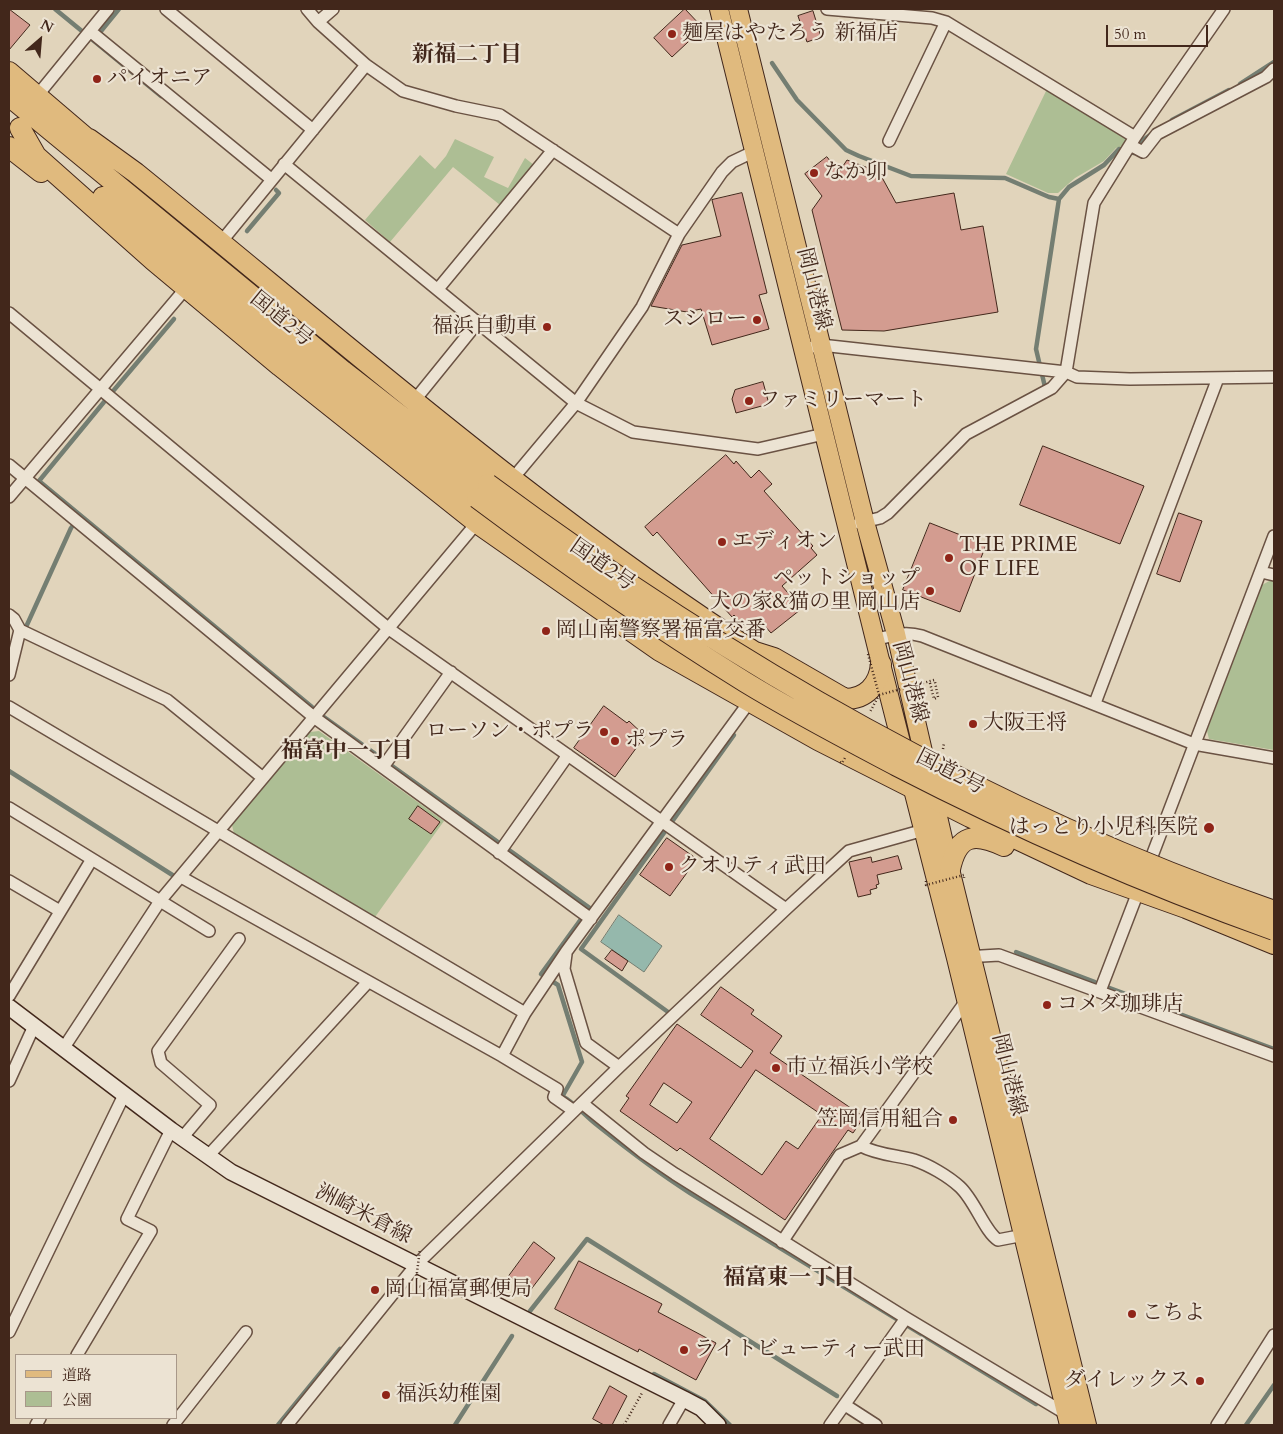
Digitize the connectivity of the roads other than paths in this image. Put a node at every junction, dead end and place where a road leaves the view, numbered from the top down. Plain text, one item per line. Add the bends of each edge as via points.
1 (108, 9) edge
2 (166, 9) edge
3 (307, 9) edge
4 (333, 9) edge
5 (719, 9) edge
6 (738, 9) edge
7 (827, 9) edge
8 (1224, 9) edge
9 (934, 13) edge
10 (318, 22) junction
11 (946, 22) junction
12 (91, 35) junction
13 (366, 65) junction
14 (9, 72) edge
15 (1271, 75) edge
16 (9, 96) edge
17 (37, 96) junction
18 (14, 123) edge
19 (313, 130) junction
20 (89, 139) junction
21 (888, 141) dead end
22 (9, 147) edge
23 (1132, 148) junction
24 (552, 150) junction
25 (755, 151) junction
26 (284, 164) junction
27 (271, 180) junction
28 (679, 234) junction
29 (221, 242) junction
30 (201, 254) junction
31 (153, 260) junction
32 (186, 288) junction
33 (438, 289) junction
34 (9, 313) edge
35 (478, 322) junction
36 (813, 347) junction
37 (1066, 372) junction
38 (1274, 377) edge
39 (1218, 378) junction
40 (102, 389) junction
41 (414, 401) junction
42 (576, 403) junction
43 (824, 434) junction
44 (9, 465) edge
45 (24, 478) junction
46 (512, 479) junction
47 (482, 491) junction
48 (9, 497) edge
49 (865, 522) junction
50 (477, 523) junction
51 (847, 526) junction
52 (1274, 536) edge
53 (1261, 572) junction
54 (1274, 575) edge
55 (9, 615) edge
56 (389, 629) junction
57 (20, 630) junction
58 (896, 634) junction
59 (753, 651) junction
60 (875, 653) junction
61 (450, 672) junction
62 (9, 675) edge
63 (750, 701) junction
64 (1095, 703) junction
65 (9, 707) edge
66 (316, 718) junction
67 (901, 736) junction
68 (1194, 744) junction
69 (936, 746) junction
70 (568, 755) junction
71 (1274, 758) edge
72 (907, 760) junction
73 (386, 764) junction
74 (928, 774) junction
75 (264, 778) junction
76 (914, 789) junction
77 (934, 799) junction
78 (9, 808) edge
79 (667, 824) junction
80 (924, 830) junction
81 (219, 832) junction
82 (502, 848) junction
83 (1152, 856) junction
84 (92, 859) junction
85 (957, 873) junction
86 (1091, 874) junction
87 (181, 877) junction
88 (9, 881) edge
89 (1138, 892) junction
90 (1274, 900) edge
91 (160, 901) junction
92 (1186, 908) junction
93 (786, 909) junction
94 (60, 911) junction
95 (1274, 911) edge
96 (591, 914) junction
97 (209, 931) dead end
98 (239, 939) dead end
99 (1271, 939) edge
100 (566, 952) junction
101 (964, 957) junction
102 (367, 984) junction
103 (1100, 991) junction
104 (9, 996) edge
105 (966, 1001) junction
106 (9, 1007) edge
107 (525, 1013) junction
108 (34, 1026) junction
109 (63, 1049) junction
110 (502, 1056) junction
111 (1274, 1056) edge
112 (620, 1066) junction
113 (9, 1081) edge
114 (124, 1094) junction
115 (578, 1107) junction
116 (177, 1134) junction
117 (862, 1146) junction
118 (208, 1156) junction
119 (1024, 1236) junction
120 (782, 1242) junction
121 (415, 1277) junction
122 (903, 1322) junction
123 (9, 1332) edge
124 (246, 1332) dead end
125 (1274, 1335) edge
126 (79, 1354) edge
127 (684, 1399) junction
128 (845, 1405) junction
129 (178, 1419) edge
130 (1068, 1420) edge
131 (287, 1425) edge
132 (669, 1425) edge
133 (718, 1425) edge
134 (830, 1425) edge
135 (876, 1425) edge
136 (1081, 1425) edge
137 (1087, 1425) edge
138 (1217, 1425) edge

1 - 12 street
2 - 19 street
3 - 10 street
4 - 10 street
5 - 25 main road, 岡山港線
6 - 36 main road, 岡山港線
7 - 9 street
8 - 23 street
9 - 11 street
10 - 13 street
11 - 21 street
11 - 23 street
12 - 17 street
12 - 27 street
13 - 19 street
13 - 24 street via 403,91 500,115
14 - 17 highway
15 - 23 street via 1157,134 1143,152
16 - 30 highway, 国道2号
17 - 20 highway
18 - 31 highway via 36,156
18 - 47 highway, 国道2号 via 332,386
19 - 26 street
20 - 29 highway
20 - 30 highway via 188,228
22 - 31 highway
23 - 37 street via 1094,203
24 - 28 street
24 - 33 street
25 - 28 street via 732,162 722,172
25 - 36 main road, 岡山港線
26 - 27 street
26 - 33 street
27 - 29 street
28 - 42 street via 642,307
29 - 41 highway
30 - 47 highway, 国道2号 via 343,370
31 - 32 highway
32 - 40 street
32 - 50 highway
33 - 35 street
34 - 40 street
35 - 41 street
35 - 42 street
36 - 37 street
36 - 43 main road, 岡山港線
36 - 49 main road, 岡山港線
37 - 39 street via 1077,377
37 - 49 street via 1052,388 966,434 888,513
38 - 39 street
39 - 64 street
40 - 45 street
40 - 56 street
41 - 46 highway
42 - 43 street via 633,432 758,449
42 - 46 street
43 - 51 main road, 岡山港線
44 - 45 street
45 - 48 street
45 - 66 street
46 - 50 street
46 - 59 highway via 644,579
47 - 95 highway, 国道2号, bridge via 758,668 861,727 1077,834 1167,872
47 - 99 highway, 国道2号, bridge via 610,594 746,683 964,801 1051,842 1173,892
49 - 51 street
49 - 58 main road, 岡山港線
50 - 56 street
50 - 63 highway via 660,650
51 - 60 main road, 岡山港線
52 - 53 street
53 - 54 street
53 - 68 street
55 - 57 street
56 - 61 street
56 - 66 street
57 - 62 street
57 - 75 street via 167,700
58 - 60 street
58 - 64 street via 922,636
58 - 69 main road, 岡山港線
59 - 60 highway via 774,658 845,699 856,699 871,689 880,674
59 - 67 highway via 845,707
60 - 67 main road, 岡山港線
61 - 70 street
61 - 73 street
63 - 76 highway
63 - 79 street
64 - 68 street
65 - 81 street
66 - 73 street
66 - 75 street
67 - 69 highway
67 - 72 main road, 岡山港線
68 - 71 street
68 - 83 street
69 - 74 main road, 岡山港線
69 - 83 highway via 1024,799
70 - 79 street
70 - 82 street
72 - 74 highway
72 - 76 main road, 岡山港線
73 - 82 street
74 - 77 main road, 岡山港線
74 - 92 highway via 1143,879
75 - 81 street
76 - 77 highway
76 - 80 main road, 岡山港線
77 - 85 main road, 岡山港線
77 - 86 highway
78 - 84 street
79 - 93 street
79 - 96 street
80 - 93 street via 849,850
80 - 101 main road, 岡山港線
81 - 87 street
81 - 107 street
82 - 96 street
83 - 90 highway
84 - 91 street
84 - 94 street
85 - 86 highway via 952,858 964,842 978,837 1053,869
85 - 101 main road, 岡山港線
86 - 89 highway
87 - 91 street
87 - 102 street
88 - 94 street
89 - 92 highway
89 - 103 street
91 - 97 street
91 - 109 street
92 - 99 highway
93 - 112 street
94 - 104 street
96 - 100 street
98 - 116 street via 158,1051 161,1063 210,1105
100 - 107 street
100 - 112 street via 564,969 586,1043
101 - 103 street via 999,955
101 - 105 main road, 岡山港線
101 - 137 main road, 岡山港線
102 - 110 street
102 - 118 street
103 - 111 street
105 - 117 street
105 - 119 main road, 岡山港線
106 - 108 main road, 洲崎米倉線
107 - 110 street
108 - 109 main road, 洲崎米倉線
108 - 113 street
109 - 114 main road, 洲崎米倉線
110 - 115 street via 557,1089 554,1097
112 - 115 street
114 - 116 main road, 洲崎米倉線
114 - 123 street
115 - 120 street
115 - 121 street
116 - 118 main road, 洲崎米倉線
116 - 126 street via 128,1219 151,1232
117 - 119 street via 874,1153 915,1160 942,1174 961,1188 976,1206 992,1236 998,1240
117 - 120 street via 840,1155
118 - 121 main road, 洲崎米倉線
119 - 130 main road, 岡山港線
120 - 122 street
121 - 127 main road, 洲崎米倉線
121 - 131 street
122 - 128 street
122 - 130 street
124 - 129 street
125 - 138 street
127 - 132 street
127 - 133 main road, 洲崎米倉線
128 - 134 street
128 - 135 street
130 - 136 street

